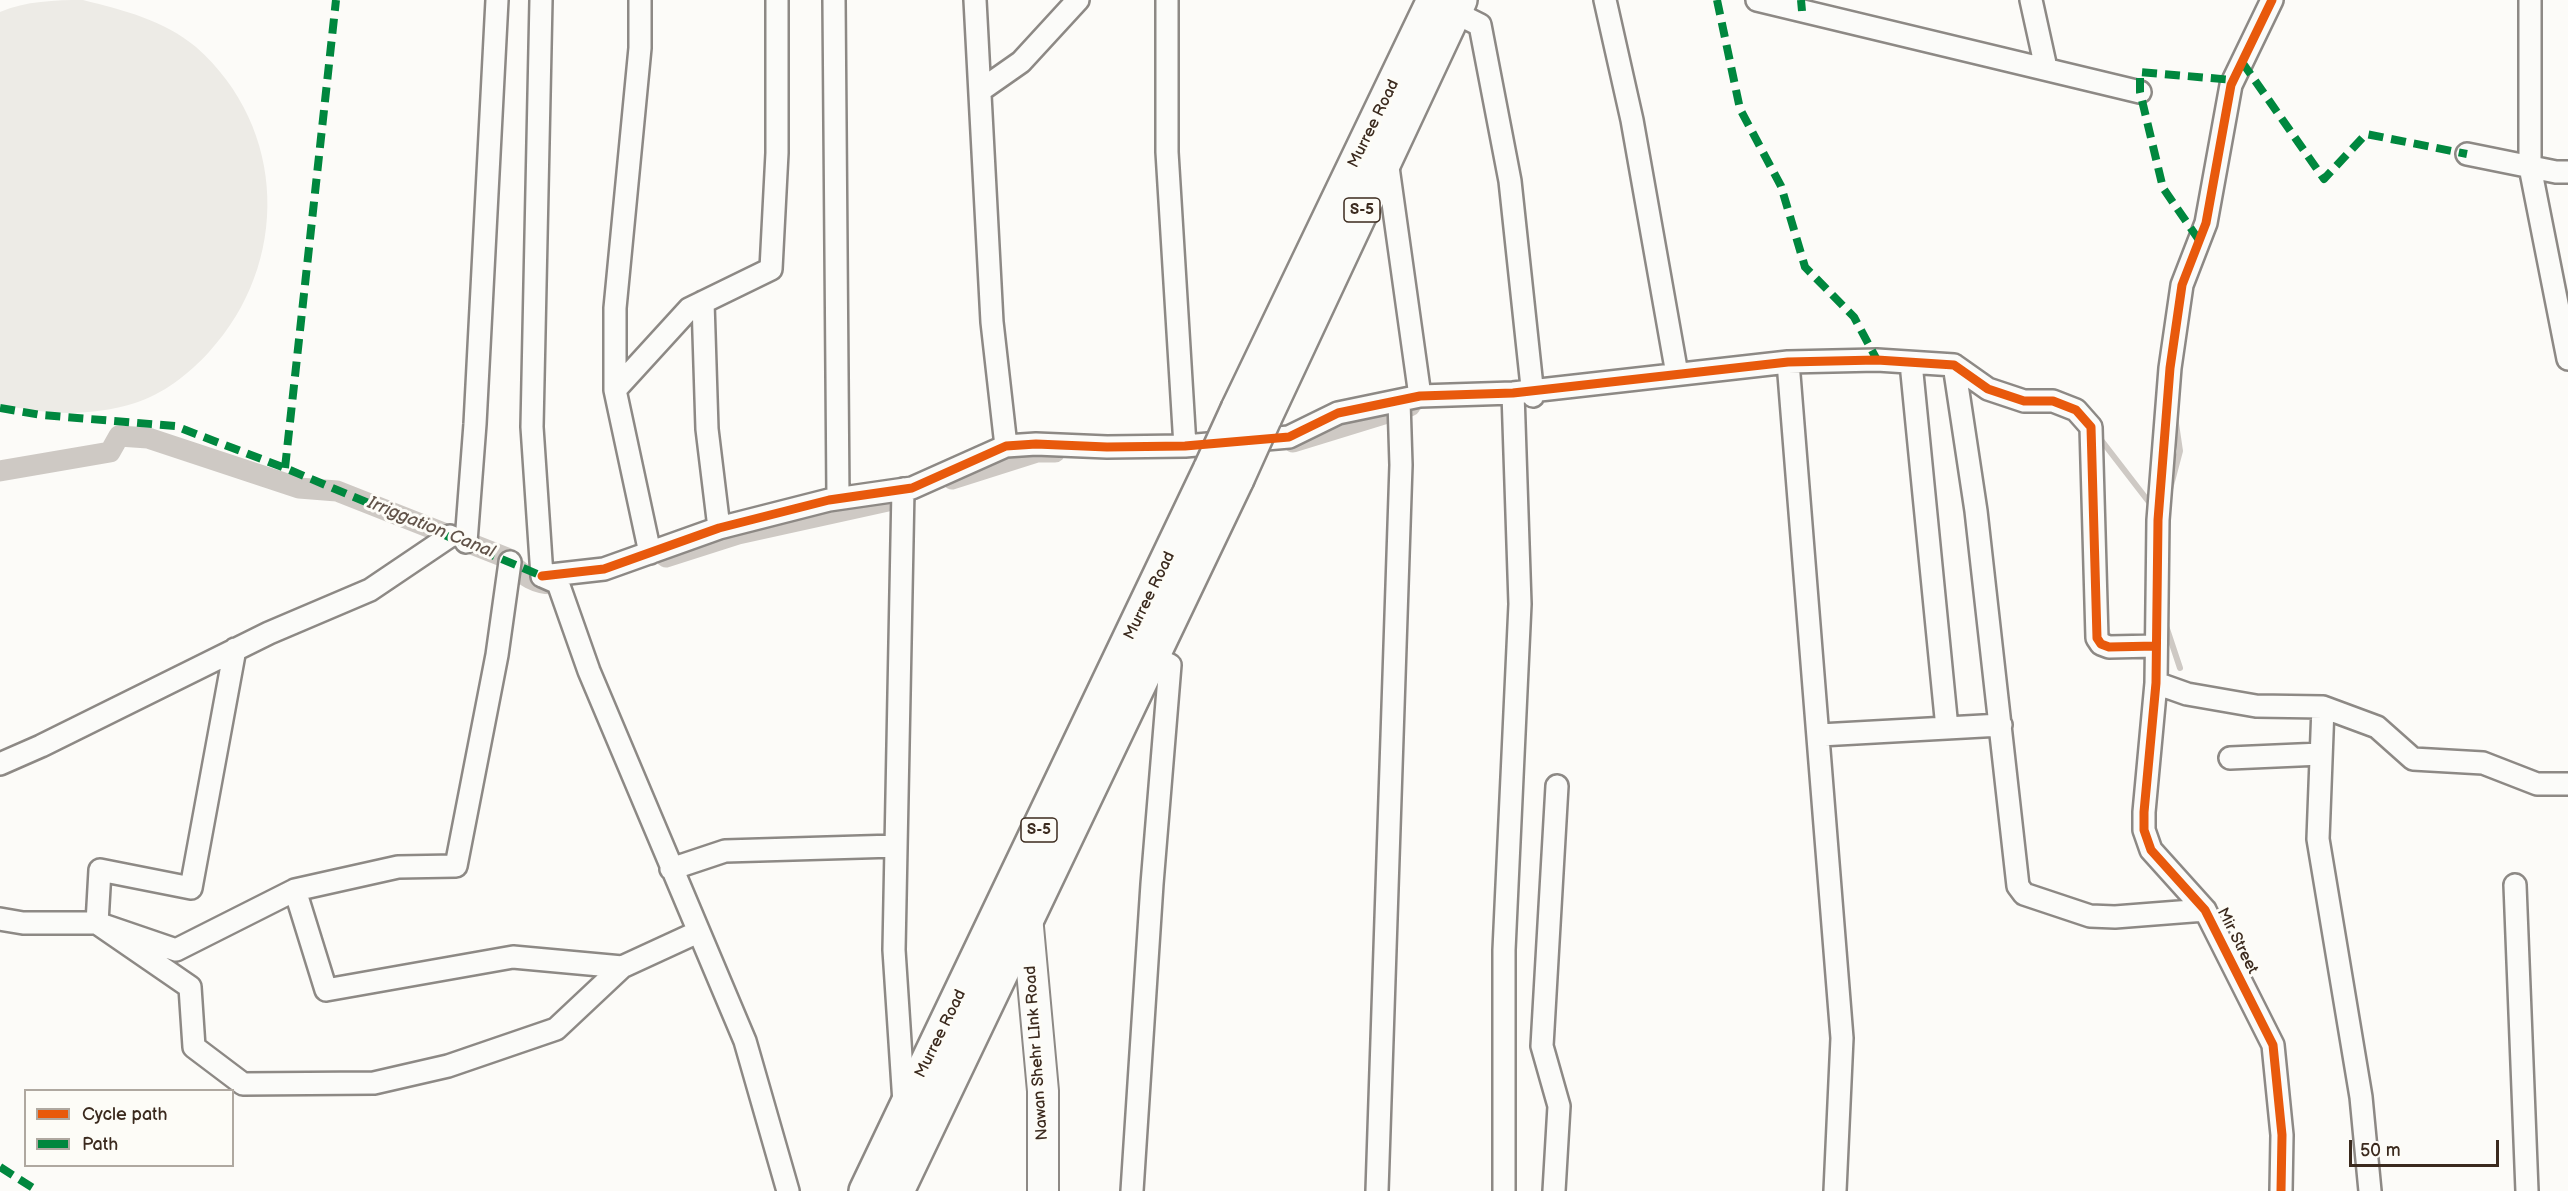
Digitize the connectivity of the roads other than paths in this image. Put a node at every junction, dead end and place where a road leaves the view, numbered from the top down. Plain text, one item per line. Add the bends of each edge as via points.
1 (497, 0) edge
2 (541, 0) edge
3 (640, 0) edge
4 (777, 0) edge
5 (834, 0) edge
6 (975, 0) edge
7 (1078, 0) edge
8 (1167, 0) edge
9 (1605, 0) edge
10 (1757, 0) edge
11 (2031, 0) edge
12 (2272, 0) edge
13 (2530, 0) edge
14 (1449, 4) edge
15 (2046, 68) junction
16 (981, 90) junction
17 (2140, 92) dead end
18 (1385, 141) junction
19 (2467, 154) dead end
20 (2530, 167) junction
21 (2568, 172) edge
22 (703, 302) junction
23 (2568, 359) edge
24 (1788, 362) junction
25 (1911, 363) junction
26 (1954, 365) junction
27 (1677, 374) junction
28 (615, 390) junction
29 (1526, 393) junction
30 (1410, 398) junction
31 (1006, 446) junction
32 (1185, 446) junction
33 (1224, 474) junction
34 (903, 489) junction
35 (838, 498) junction
36 (719, 528) junction
37 (650, 553) junction
38 (510, 562) dead end
39 (542, 576) junction
40 (2156, 646) junction
41 (236, 650) junction
42 (1153, 657) junction
43 (2156, 683) junction
44 (2323, 707) junction
45 (2001, 725) junction
46 (1947, 728) junction
47 (1820, 735) junction
48 (2321, 754) junction
49 (2230, 758) dead end
50 (0, 764) edge
51 (2568, 784) edge
52 (1557, 786) dead end
53 (895, 846) junction
54 (671, 868) junction
55 (2515, 885) dead end
56 (295, 890) junction
57 (2205, 910) junction
58 (1027, 916) junction
59 (0, 919) edge
60 (97, 923) junction
61 (698, 932) junction
62 (622, 967) junction
63 (905, 1111) junction
64 (788, 1191) edge
65 (866, 1191) edge
66 (897, 1191) edge
67 (1043, 1191) edge
68 (1132, 1191) edge
69 (1377, 1191) edge
70 (1504, 1191) edge
71 (1554, 1191) edge
72 (1835, 1191) edge
73 (2281, 1191) edge
74 (2370, 1191) edge
75 (2527, 1191) edge

1 - 41 street via 475,424 458,539 370,590
2 - 39 street via 532,427
3 - 28 street via 640,48 615,308
4 - 22 street via 777,153 771,269
5 - 35 street
6 - 16 street
7 - 16 street via 1021,62
8 - 32 street via 1167,152
9 - 27 street via 1632,120
10 - 15 street
11 - 15 street
12 - 40 street, Mir Street via 2231,85 2206,223 2182,285 2170,368 2158,520
13 - 20 street
14 - 18 main road, Murree Road / S-5
14 - 29 street via 1480,25 1510,181
15 - 17 street
16 - 31 street via 992,322
18 - 30 street
18 - 33 main road, Murree Road / S-5, bridge
19 - 20 street
20 - 21 street
20 - 23 street
22 - 28 street via 689,309
22 - 36 street via 707,429
24 - 25 street
24 - 27 street
24 - 47 street
25 - 26 street
25 - 46 street
26 - 40 street via 1988,389 2024,401 2053,401 2076,410 2091,427 2097,638 2109,647
26 - 45 street
27 - 29 street
28 - 37 street
29 - 30 street
29 - 70 street via 1504,950
30 - 32 street via 1338,413 1289,437
30 - 69 street via 1400,487
31 - 32 street
31 - 34 street
33 - 42 main road, Murree Road / S-5
33 - 63 main road, Murree Road / S-5
34 - 35 street
34 - 53 street
35 - 36 street
36 - 37 street
37 - 39 street via 604,569
38 - 56 street via 497,655 456,866 398,867
39 - 54 street via 558,583 589,671
40 - 43 street, Mir Street
41 - 50 street
41 - 60 street via 190,888 100,870
42 - 58 main road, Murree Road / S-5
42 - 68 street via 1170,665
43 - 44 street via 2187,694 2256,706
43 - 57 street, Mir Street via 2144,830 2151,850
44 - 48 street
44 - 51 street via 2377,727 2414,759 2483,763 2537,784
45 - 46 street
45 - 57 street via 2018,886 2024,894 2090,916
46 - 47 street
47 - 72 street via 1842,1038
48 - 49 street
48 - 74 street via 2318,839 2361,1097
52 - 71 street via 1542,1046 1558,1106
53 - 54 street via 725,851
53 - 63 street via 894,950
54 - 61 street
55 - 75 street
56 - 60 street via 176,950
56 - 62 street via 326,990 513,957
57 - 73 street, Mir Street via 2272,1045 2282,1135
58 - 66 main road, Murree Road / S-5
58 - 67 street, Nawan Shehr LInk Road via 1042,1091
59 - 60 street via 23,923
60 - 62 street via 190,987 194,1047 243,1084 374,1083 448,1066 556,1029
61 - 62 street
61 - 64 street via 745,1041
63 - 65 main road, Murree Road / S-5

